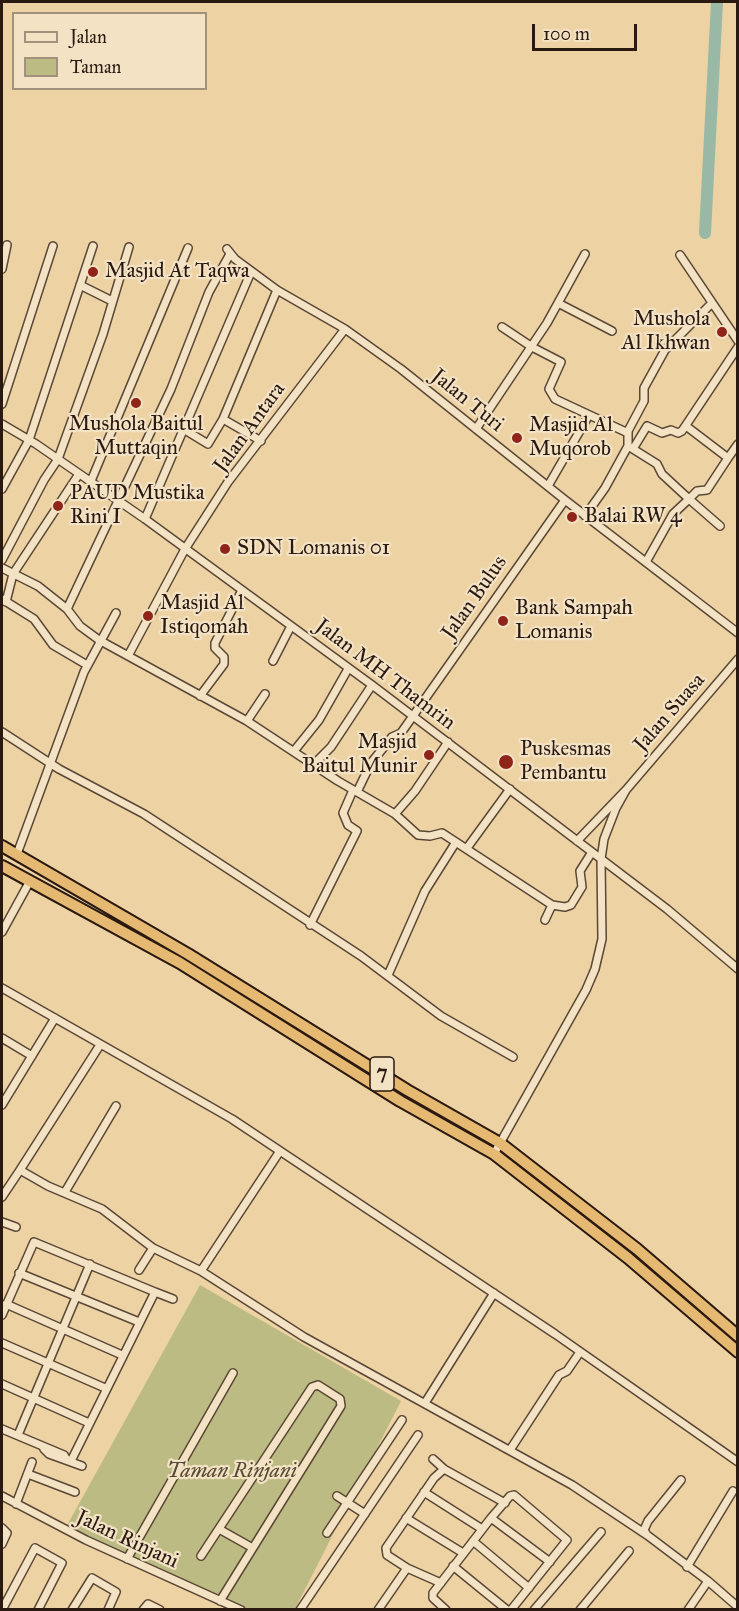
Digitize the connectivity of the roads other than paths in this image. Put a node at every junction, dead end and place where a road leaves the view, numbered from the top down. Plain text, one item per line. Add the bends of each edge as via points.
1 (7, 245) dead end
2 (53, 246) dead end
3 (93, 246) dead end
4 (129, 247) dead end
5 (188, 248) dead end
6 (585, 254) dead end
7 (680, 255) dead end
8 (2, 269) edge
9 (251, 272) junction
10 (80, 285) junction
11 (277, 290) junction
12 (112, 301) junction
13 (558, 303) junction
14 (712, 303) junction
15 (502, 327) dead end
16 (345, 329) junction
17 (612, 331) dead end
18 (738, 341) edge
19 (532, 347) junction
20 (738, 347) edge
21 (2, 404) edge
22 (589, 415) junction
23 (224, 419) junction
24 (2, 424) edge
25 (686, 426) junction
26 (476, 429) junction
27 (184, 430) junction
28 (628, 433) junction
29 (28, 440) junction
30 (261, 441) junction
31 (738, 444) edge
32 (631, 447) junction
33 (728, 458) junction
34 (58, 459) junction
35 (79, 474) junction
36 (91, 481) junction
37 (548, 486) junction
38 (2, 489) edge
39 (689, 499) junction
40 (565, 500) junction
41 (119, 501) junction
42 (585, 516) junction
43 (145, 519) junction
44 (720, 526) dead end
45 (185, 549) junction
46 (2, 560) edge
47 (646, 561) junction
48 (2, 568) edge
49 (13, 574) junction
50 (242, 591) junction
51 (4, 600) edge
52 (67, 609) junction
53 (116, 613) dead end
54 (291, 626) junction
55 (738, 633) edge
56 (99, 640) junction
57 (128, 656) junction
58 (738, 659) edge
59 (273, 661) dead end
60 (87, 665) junction
61 (348, 669) junction
62 (372, 685) junction
63 (265, 694) dead end
64 (200, 696) junction
65 (412, 715) junction
66 (248, 721) junction
67 (2, 732) edge
68 (448, 742) junction
69 (294, 751) junction
70 (50, 764) junction
71 (314, 764) junction
72 (510, 789) junction
73 (626, 790) junction
74 (355, 791) junction
75 (395, 814) junction
76 (577, 841) junction
77 (456, 842) junction
78 (2, 846) edge
79 (467, 848) junction
80 (592, 852) junction
81 (17, 854) junction
82 (601, 859) junction
83 (2, 866) edge
84 (30, 881) junction
85 (64, 882) junction
86 (57, 896) junction
87 (552, 905) junction
88 (545, 920) dead end
89 (310, 925) junction
90 (2, 932) edge
91 (738, 969) edge
92 (388, 975) junction
93 (2, 988) edge
94 (55, 1017) junction
95 (290, 1017) junction
96 (283, 1028) junction
97 (2, 1038) edge
98 (100, 1045) junction
99 (32, 1056) junction
100 (513, 1057) dead end
101 (2, 1105) edge
102 (116, 1106) dead end
103 (500, 1143) junction
104 (280, 1151) junction
105 (494, 1154) junction
106 (20, 1170) junction
107 (65, 1192) junction
108 (2, 1197) edge
109 (2, 1222) edge
110 (16, 1227) dead end
111 (153, 1248) junction
112 (90, 1264) junction
113 (139, 1270) dead end
114 (201, 1271) junction
115 (19, 1273) junction
116 (155, 1292) junction
117 (494, 1293) junction
118 (77, 1297) junction
119 (173, 1299) dead end
120 (6, 1304) junction
121 (2, 1315) edge
122 (139, 1322) junction
123 (63, 1329) junction
124 (738, 1336) edge
125 (2, 1343) edge
126 (580, 1352) junction
127 (738, 1352) edge
128 (122, 1355) junction
129 (48, 1364) junction
130 (233, 1373) dead end
131 (2, 1385) edge
132 (105, 1388) junction
133 (33, 1398) junction
134 (425, 1403) junction
135 (402, 1420) dead end
136 (89, 1423) junction
137 (2, 1429) edge
138 (18, 1435) junction
139 (418, 1436) dead end
140 (510, 1450) junction
141 (433, 1459) dead end
142 (69, 1460) junction
143 (32, 1462) dead end
144 (738, 1462) edge
145 (82, 1466) dead end
146 (444, 1469) junction
147 (28, 1474) junction
148 (681, 1480) dead end
149 (733, 1491) dead end
150 (75, 1492) dead end
151 (424, 1492) junction
152 (2, 1496) edge
153 (337, 1496) dead end
154 (347, 1502) junction
155 (505, 1503) junction
156 (16, 1504) junction
157 (365, 1514) junction
158 (406, 1518) junction
159 (491, 1518) junction
160 (2, 1528) edge
161 (219, 1529) junction
162 (482, 1529) junction
163 (601, 1532) dead end
164 (327, 1533) dead end
165 (647, 1535) junction
166 (473, 1542) junction
167 (2, 1544) edge
168 (251, 1547) junction
169 (629, 1551) dead end
170 (463, 1553) junction
171 (201, 1556) dead end
172 (127, 1559) junction
173 (550, 1562) junction
174 (453, 1566) junction
175 (687, 1567) junction
176 (407, 1568) junction
177 (708, 1581) junction
178 (320, 1582) junction
179 (441, 1583) junction
180 (530, 1588) junction
181 (220, 1601) junction
182 (737, 1604) edge
183 (445, 1609) edge
184 (2, 1610) edge
185 (38, 1610) edge
186 (72, 1610) edge
187 (108, 1610) edge
188 (143, 1610) edge
189 (160, 1610) edge
190 (241, 1610) edge
191 (300, 1610) edge
192 (305, 1610) edge
193 (378, 1610) edge
194 (509, 1610) edge
195 (534, 1610) edge
196 (580, 1610) edge
197 (688, 1610) edge

1 - 8 street
2 - 21 street
3 - 10 street
4 - 12 street
5 - 36 street
6 - 13 street
7 - 14 street
9 - 11 street, Jalan Turi
9 - 27 street
9 - 41 street, Jalan Turi via 228,251
10 - 12 street
10 - 29 street
11 - 16 street, Jalan Turi
11 - 23 street
12 - 34 street
13 - 17 street
13 - 19 street
14 - 18 street
14 - 28 street via 665,350 644,388 644,401
15 - 19 street
16 - 26 street, Jalan Turi
16 - 30 street, Jalan Antara
19 - 22 street via 561,362 550,395
19 - 26 street
20 - 25 street
22 - 28 street
22 - 37 street
23 - 27 street via 208,444
23 - 30 street
24 - 29 street, Jalan MH Thamrin
25 - 32 street via 679,432 666,433 647,426
25 - 33 street
26 - 37 street, Jalan Turi
27 - 43 street
28 - 32 street
29 - 34 street, Jalan MH Thamrin
29 - 38 street
30 - 45 street, Jalan Antara via 228,482
31 - 33 street
32 - 39 street via 657,464 662,474
32 - 42 street
33 - 39 street via 706,490 697,491
34 - 35 street, Jalan MH Thamrin
34 - 46 street via 39,487
35 - 36 street, Jalan MH Thamrin
35 - 49 street
36 - 41 street, Jalan MH Thamrin
37 - 40 street, Jalan Turi
39 - 44 street
39 - 47 street via 673,514
40 - 42 street, Jalan Turi
40 - 65 street, Jalan Bulus
41 - 43 street, Jalan MH Thamrin
41 - 52 street
42 - 47 street, Jalan Turi
43 - 45 street, Jalan MH Thamrin
45 - 50 street, Jalan MH Thamrin
45 - 57 street, Jalan Antara
47 - 55 street, Jalan Turi
48 - 49 street
49 - 51 street
49 - 52 street via 38,586
50 - 54 street, Jalan MH Thamrin
50 - 64 street via 215,643 224,664
51 - 60 street via 34,619 53,645
52 - 56 street via 80,626
53 - 56 street
54 - 59 street
54 - 61 street, Jalan MH Thamrin
56 - 57 street
56 - 60 street
57 - 64 street
58 - 73 street, Jalan Suasa
60 - 70 street
61 - 62 street, Jalan MH Thamrin
61 - 69 street via 319,720
62 - 65 street, Jalan MH Thamrin
62 - 71 street via 331,747
63 - 66 street
64 - 66 street
65 - 68 street, Jalan MH Thamrin
65 - 74 street, Jalan Bulus via 401,733 392,737 371,764
66 - 69 street
67 - 70 street
68 - 72 street, Jalan MH Thamrin
68 - 75 street
69 - 71 street
70 - 81 street
70 - 89 street via 144,814
71 - 74 street
72 - 76 street, Jalan MH Thamrin
72 - 79 street
73 - 76 street, Jalan Suasa
73 - 82 street via 609,822
74 - 75 street
74 - 89 street, Jalan Bulus via 343,813 348,825 357,831
75 - 77 street via 420,836 438,832
76 - 80 street, Jalan MH Thamrin
77 - 79 street
77 - 92 street via 425,891
78 - 81 highway, 7
79 - 87 street
80 - 82 street, Jalan MH Thamrin
80 - 87 street via 581,868 582,887 571,905
81 - 85 highway, 7
82 - 91 street, Jalan MH Thamrin
82 - 103 street via 602,939 595,969
83 - 84 highway, 7
84 - 86 highway, 7
84 - 90 street
85 - 86 highway
85 - 95 highway, 7
86 - 96 highway, 7 via 180,963
87 - 88 street
89 - 92 street
92 - 100 street via 441,1016
93 - 94 street
94 - 98 street
94 - 99 street
95 - 96 highway
95 - 103 highway, 7
96 - 105 highway, 7
97 - 99 street
98 - 104 street via 199,1099
98 - 106 street
99 - 101 street
102 - 107 street
103 - 105 street
103 - 124 highway, 7 via 637,1250
104 - 114 street
104 - 117 street
105 - 127 highway, 7 via 628,1258
106 - 107 street
106 - 108 street
107 - 111 street via 102,1209
109 - 110 street
111 - 113 street
111 - 114 street
112 - 115 street via 34,1242
112 - 116 street
112 - 118 street
114 - 134 street via 304,1337
115 - 118 street
115 - 120 street
116 - 119 street
116 - 122 street
117 - 126 street
117 - 134 street
118 - 122 street
118 - 123 street
120 - 121 street
120 - 123 street
122 - 128 street
123 - 128 street
123 - 129 street
125 - 129 street
126 - 140 street via 567,1371 559,1375
126 - 144 street
128 - 132 street
129 - 132 street
129 - 133 street
130 - 172 street
131 - 133 street
132 - 136 street
133 - 136 street
133 - 138 street
134 - 140 street
135 - 154 street
136 - 142 street
137 - 138 street
138 - 142 street
139 - 157 street
140 - 165 street
141 - 146 street
142 - 145 street
143 - 147 street
146 - 151 street
146 - 155 street
147 - 150 street
147 - 156 street
148 - 165 street via 648,1521 644,1530
149 - 175 street
151 - 158 street
151 - 162 street
152 - 156 street, Jalan Rinjani
153 - 154 street
154 - 157 street
154 - 164 street
155 - 159 street
155 - 173 street via 510,1496 518,1497 567,1538
156 - 172 street, Jalan Rinjani
157 - 178 street
158 - 170 street
158 - 176 street via 386,1551
159 - 162 street
159 - 173 street
160 - 167 street via 7,1533
161 - 168 street
161 - 168 street via 312,1387 318,1385 340,1399 341,1406
161 - 171 street
162 - 166 street
163 - 195 street
165 - 175 street
166 - 170 street
166 - 180 street
168 - 181 street
169 - 196 street
170 - 174 street
172 - 181 street, Jalan Rinjani
173 - 180 street
174 - 179 street
174 - 194 street
175 - 177 street
176 - 179 street
176 - 193 street
177 - 182 street
177 - 197 street
178 - 191 street
178 - 192 street
179 - 183 street via 433,1596
180 - 194 street
181 - 190 street, Jalan Rinjani
184 - 185 street via 35,1548 62,1563
186 - 187 street via 92,1578 116,1592
188 - 189 street via 148,1604

